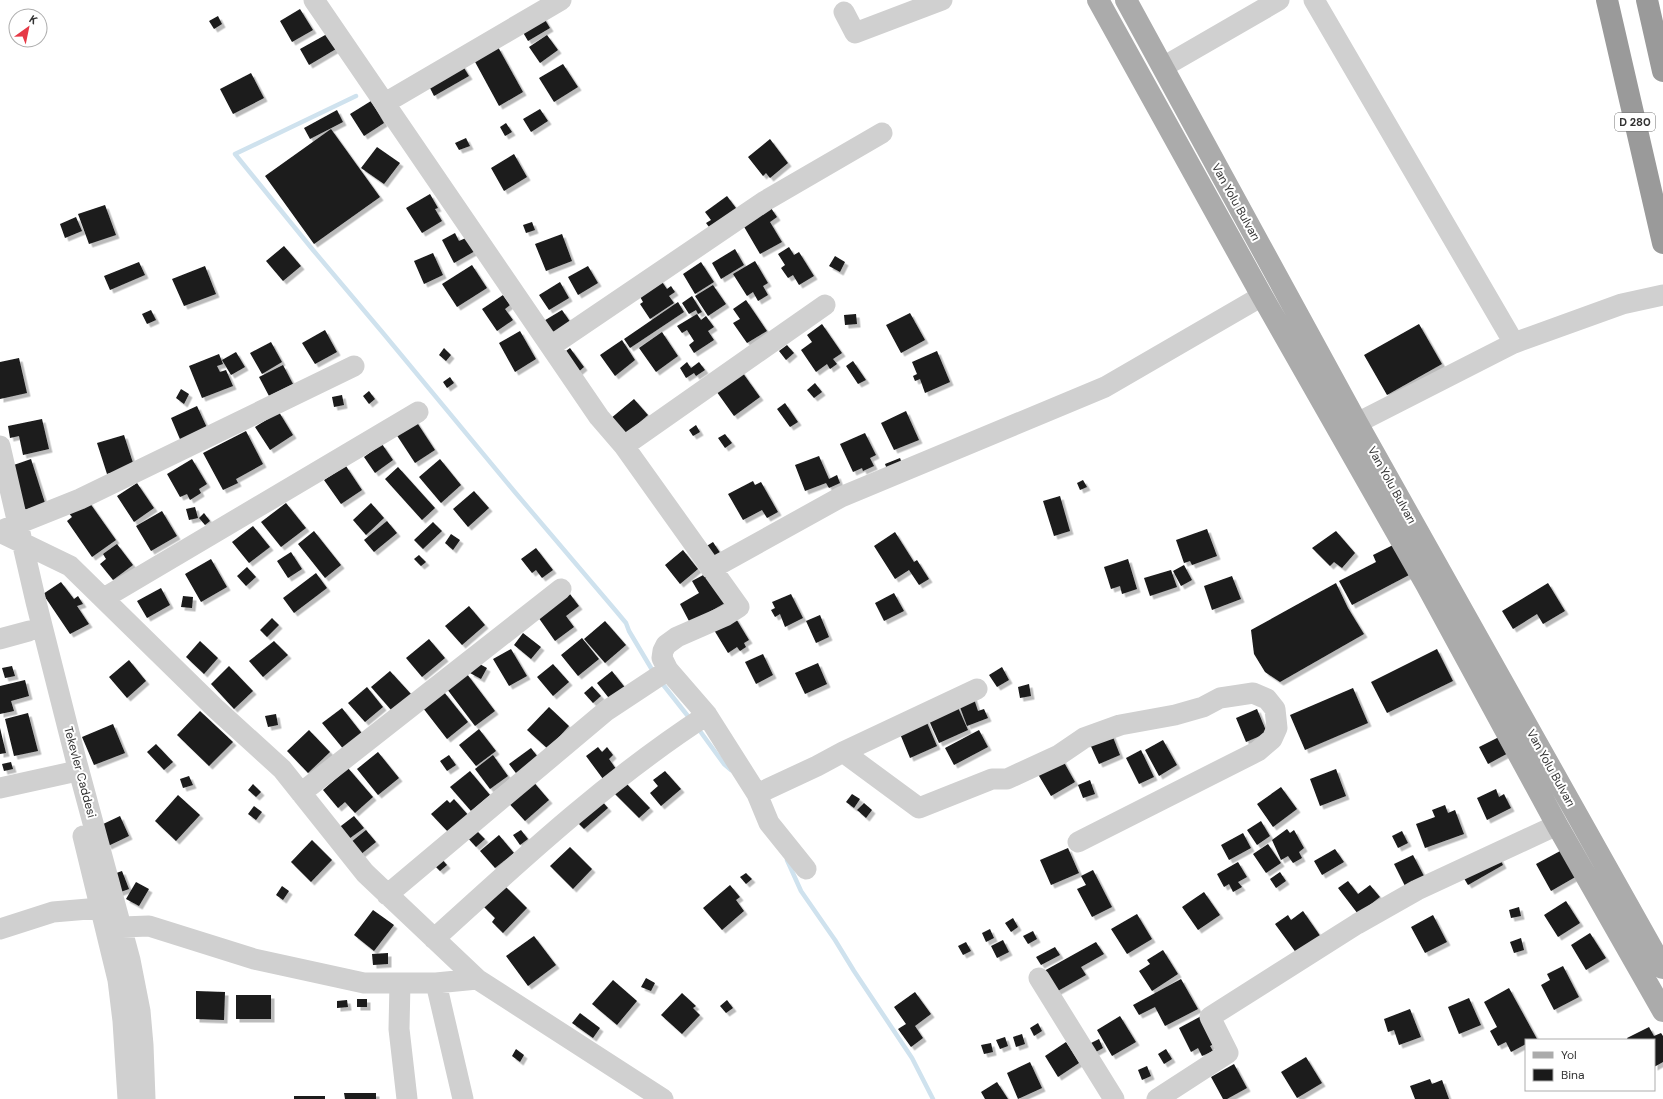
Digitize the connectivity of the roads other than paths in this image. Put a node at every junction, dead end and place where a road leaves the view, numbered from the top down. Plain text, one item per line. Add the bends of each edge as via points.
1 (314, 0) edge
2 (561, 0) edge
3 (942, 0) edge
4 (1098, 0) edge
5 (1126, 0) edge
6 (1279, 0) edge
7 (1314, 0) edge
8 (1607, 0) edge
9 (1647, 0) edge
10 (844, 12) dead end
11 (1163, 67) junction
12 (1663, 71) edge
13 (385, 103) junction
14 (882, 133) dead end
15 (1663, 243) edge
16 (1663, 295) edge
17 (1262, 296) junction
18 (825, 305) dead end
19 (1514, 343) junction
20 (551, 346) junction
21 (354, 366) dead end
22 (418, 412) dead end
23 (1357, 423) junction
24 (0, 446) edge
25 (624, 446) junction
26 (10, 528) edge
27 (711, 569) junction
28 (561, 588) dead end
29 (104, 598) junction
30 (29, 631) junction
31 (0, 639) edge
32 (659, 675) junction
33 (977, 689) dead end
34 (706, 715) junction
35 (843, 752) junction
36 (68, 773) junction
37 (0, 788) edge
38 (301, 793) junction
39 (757, 794) junction
40 (1557, 825) junction
41 (1078, 842) dead end
42 (806, 869) dead end
43 (387, 895) junction
44 (100, 908) junction
45 (122, 927) junction
46 (0, 929) edge
47 (434, 939) junction
48 (1663, 968) edge
49 (1039, 978) dead end
50 (477, 980) junction
51 (400, 983) junction
52 (436, 983) junction
53 (1663, 1011) edge
54 (128, 1099) edge
55 (145, 1099) edge
56 (407, 1099) edge
57 (463, 1099) edge
58 (663, 1099) edge
59 (1114, 1099) edge
60 (1157, 1099) edge

1 - 13 street
2 - 13 street
3 - 10 street via 855,33
4 - 17 main road
5 - 11 main road, Van Yolu Bulvarı
6 - 11 street
7 - 19 street
8 - 15 highway, D 280
9 - 12 highway
11 - 23 main road, Van Yolu Bulvarı
13 - 20 street
14 - 20 street via 765,201
16 - 19 street via 1622,304
17 - 27 street via 1105,387 841,497
17 - 40 main road via 1422,577
18 - 25 street
19 - 23 street
20 - 25 street via 599,417
21 - 26 street via 80,499
22 - 29 street
23 - 48 main road, Van Yolu Bulvarı
24 - 26 street, Tekevler Caddesi
25 - 27 street
26 - 29 street via 70,566
26 - 30 street
26 - 45 street, Tekevler Caddesi
27 - 32 street via 739,607 725,616 677,637 666,645
28 - 38 street
29 - 38 street via 282,770
30 - 31 street
30 - 36 street
32 - 34 street
32 - 43 street via 606,711
33 - 35 street
34 - 39 street
34 - 47 street via 648,756 589,803
35 - 39 street
35 - 41 street via 919,808 992,779 1007,778 1059,755 1084,738 1120,725 1175,715 1203,707 1220,698 1253,693 1267,699 1275,709 1277,728 1272,739 1258,751
36 - 37 street
36 - 44 street
38 - 43 street via 365,873
39 - 42 street via 769,823
40 - 53 main road
40 - 60 street via 1417,890 1357,924 1210,1017 1228,1054
43 - 47 street
44 - 45 street
44 - 46 street via 53,912
44 - 54 street via 118,980
45 - 51 street via 149,926 254,959 364,983
45 - 55 street, Tekevler Caddesi via 140,1011
47 - 50 street
49 - 59 street
50 - 52 street
50 - 58 street
51 - 52 street
51 - 56 street via 399,1029
52 - 57 street

